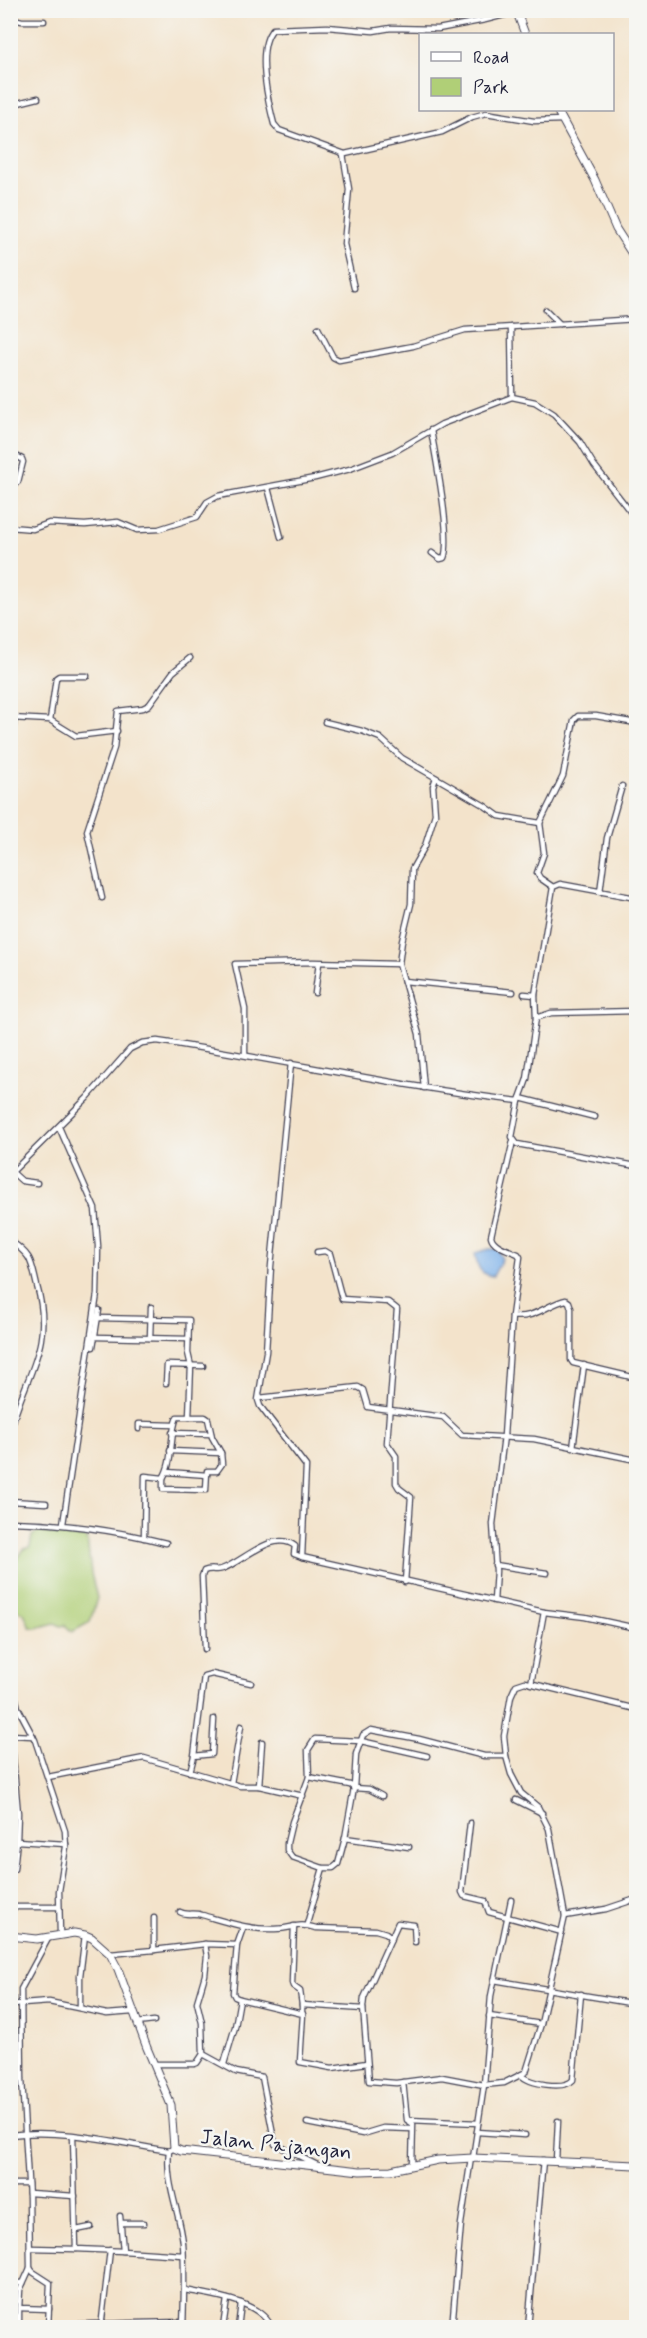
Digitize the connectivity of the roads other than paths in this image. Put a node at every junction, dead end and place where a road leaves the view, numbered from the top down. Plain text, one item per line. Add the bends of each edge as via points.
1 (516, 11) edge
2 (10, 18) edge
3 (44, 21) dead end
4 (525, 33) edge
5 (38, 98) dead end
6 (10, 105) edge
7 (558, 111) edge
8 (562, 120) junction
9 (343, 154) junction
10 (636, 260) edge
11 (354, 288) dead end
12 (546, 310) dead end
13 (636, 319) edge
14 (560, 324) junction
15 (511, 327) junction
16 (318, 328) dead end
17 (512, 397) junction
18 (431, 430) junction
19 (10, 453) edge
20 (10, 485) edge
21 (268, 488) junction
22 (636, 519) edge
23 (10, 527) edge
24 (281, 537) dead end
25 (432, 553) dead end
26 (190, 658) dead end
27 (87, 676) dead end
28 (12, 718) edge
29 (50, 720) junction
30 (325, 722) dead end
31 (636, 723) edge
32 (117, 731) junction
33 (436, 778) junction
34 (622, 786) dead end
35 (10, 800) edge
36 (540, 823) junction
37 (553, 887) junction
38 (600, 892) junction
39 (102, 898) dead end
40 (636, 898) edge
41 (319, 963) junction
42 (399, 964) junction
43 (404, 981) junction
44 (513, 992) dead end
45 (315, 993) dead end
46 (524, 994) dead end
47 (535, 995) junction
48 (636, 1011) edge
49 (536, 1018) junction
50 (245, 1054) junction
51 (291, 1063) junction
52 (424, 1088) junction
53 (520, 1100) junction
54 (595, 1117) dead end
55 (58, 1127) junction
56 (513, 1141) junction
57 (636, 1166) edge
58 (11, 1173) edge
59 (37, 1184) dead end
60 (10, 1241) edge
61 (317, 1252) dead end
62 (151, 1307) dead end
63 (99, 1310) dead end
64 (512, 1316) junction
65 (97, 1318) junction
66 (151, 1319) junction
67 (94, 1337) junction
68 (150, 1338) junction
69 (188, 1339) junction
70 (93, 1347) dead end
71 (584, 1365) junction
72 (191, 1366) junction
73 (202, 1366) dead end
74 (636, 1378) edge
75 (166, 1383) dead end
76 (259, 1398) junction
77 (388, 1409) junction
78 (189, 1417) junction
79 (174, 1425) junction
80 (139, 1429) dead end
81 (10, 1433) edge
82 (172, 1433) junction
83 (211, 1434) junction
84 (504, 1436) junction
85 (573, 1448) junction
86 (170, 1451) junction
87 (220, 1453) junction
88 (636, 1460) edge
89 (167, 1472) junction
90 (207, 1475) junction
91 (163, 1478) junction
92 (10, 1501) edge
93 (46, 1503) dead end
94 (10, 1522) edge
95 (63, 1524) junction
96 (144, 1538) junction
97 (166, 1543) dead end
98 (302, 1557) junction
99 (495, 1565) junction
100 (547, 1573) dead end
101 (405, 1582) junction
102 (494, 1601) junction
103 (544, 1612) junction
104 (636, 1629) edge
105 (205, 1649) dead end
106 (10, 1675) edge
107 (251, 1683) dead end
108 (531, 1684) junction
109 (636, 1709) edge
110 (214, 1719) dead end
111 (241, 1726) dead end
112 (11, 1735) edge
113 (33, 1736) junction
114 (361, 1741) junction
115 (262, 1742) dead end
116 (194, 1756) junction
117 (427, 1756) dead end
118 (506, 1756) junction
119 (190, 1772) junction
120 (48, 1777) junction
121 (309, 1777) junction
122 (231, 1783) junction
123 (259, 1786) junction
124 (354, 1788) junction
125 (303, 1796) junction
126 (382, 1796) dead end
127 (516, 1800) dead end
128 (542, 1812) junction
129 (470, 1823) dead end
130 (345, 1838) junction
131 (10, 1840) edge
132 (17, 1841) junction
133 (66, 1844) junction
134 (409, 1847) dead end
135 (323, 1868) junction
136 (14, 1869) dead end
137 (636, 1899) edge
138 (511, 1900) dead end
139 (10, 1907) edge
140 (58, 1907) junction
141 (180, 1912) dead end
142 (565, 1916) junction
143 (508, 1917) junction
144 (154, 1918) dead end
145 (307, 1924) junction
146 (294, 1926) junction
147 (243, 1928) junction
148 (562, 1932) junction
149 (60, 1934) junction
150 (85, 1935) junction
151 (10, 1936) edge
152 (49, 1937) junction
153 (392, 1938) junction
154 (415, 1942) dead end
155 (205, 1944) junction
156 (237, 1945) junction
157 (154, 1950) junction
158 (110, 1954) junction
159 (494, 1980) junction
160 (550, 1988) junction
161 (581, 1994) junction
162 (240, 1999) junction
163 (636, 2004) edge
164 (10, 2005) edge
165 (302, 2005) junction
166 (21, 2006) junction
167 (80, 2008) junction
168 (363, 2009) junction
169 (133, 2012) junction
170 (302, 2013) junction
171 (489, 2016) junction
172 (154, 2021) dead end
173 (137, 2023) junction
174 (541, 2024) junction
175 (203, 2054) junction
176 (367, 2063) junction
177 (154, 2064) junction
178 (224, 2064) junction
179 (521, 2075) junction
180 (402, 2082) junction
181 (484, 2085) junction
182 (407, 2120) junction
183 (558, 2121) dead end
184 (307, 2123) dead end
185 (478, 2123) junction
186 (412, 2129) junction
187 (477, 2132) junction
188 (26, 2133) junction
189 (10, 2135) edge
190 (525, 2135) dead end
191 (73, 2136) junction
192 (172, 2150) junction
193 (472, 2158) junction
194 (543, 2160) junction
195 (556, 2161) junction
196 (317, 2165) junction
197 (636, 2165) edge
198 (412, 2166) junction
199 (10, 2184) edge
200 (28, 2184) junction
201 (29, 2193) junction
202 (75, 2196) junction
203 (120, 2216) dead end
204 (121, 2223) junction
205 (144, 2223) dead end
206 (91, 2227) dead end
207 (76, 2230) junction
208 (30, 2248) junction
209 (76, 2249) junction
210 (110, 2250) junction
211 (123, 2251) junction
212 (183, 2255) junction
213 (30, 2268) junction
214 (10, 2283) edge
215 (23, 2283) junction
216 (184, 2290) junction
217 (227, 2299) junction
218 (241, 2303) junction
219 (19, 2308) junction
220 (49, 2309) junction
221 (19, 2320) dead end
222 (100, 2325) edge
223 (183, 2325) edge
224 (48, 2326) edge
225 (223, 2328) edge
226 (238, 2328) edge
227 (272, 2328) edge
228 (452, 2328) edge
229 (528, 2328) edge

1 - 4 main road
1 - 9 street via 438,28 272,30 263,67 274,124 279,130
2 - 3 street
5 - 6 street
7 - 8 main road
8 - 9 street via 528,121 486,113 442,132
8 - 10 main road via 616,229
9 - 11 street via 349,189 345,244
12 - 14 street
13 - 14 street
14 - 15 street
15 - 16 street via 456,332 413,346 339,360 333,357
15 - 17 street
17 - 18 street
17 - 22 street via 535,402 554,414 580,442
18 - 21 street via 392,453 350,469
18 - 25 street via 446,547 444,558
19 - 20 street via 23,462 18,482
21 - 23 street via 218,496 196,516 159,529 137,530 118,522 50,523 33,529
21 - 24 street
26 - 32 street via 173,672 149,705 118,711
27 - 29 street via 57,677
28 - 29 street
28 - 35 street
29 - 32 street via 76,736
30 - 33 street via 380,738 402,758
31 - 36 street via 596,716 576,718 561,784
32 - 39 street via 87,831
33 - 36 street via 499,816
33 - 42 street via 435,814 412,869 411,904
34 - 38 street via 607,838
36 - 37 street via 544,853 537,873
37 - 38 street via 560,884
37 - 47 street
38 - 40 street
41 - 42 street
41 - 45 street
41 - 50 street via 235,964 245,1009
42 - 43 street
43 - 44 street
43 - 52 street via 418,1034
46 - 47 street
47 - 49 street
48 - 49 street via 551,1013
49 - 53 street
50 - 51 street
50 - 55 street via 157,1041 135,1045
51 - 52 street
51 - 76 street
52 - 53 street
53 - 54 street
53 - 56 street
55 - 58 street
55 - 95 street via 95,1209 98,1246 97,1294
56 - 57 street
56 - 64 street via 491,1236 496,1244 520,1257
58 - 59 street via 22,1181
60 - 81 street via 32,1261 43,1326 35,1366
61 - 77 street via 330,1254 342,1299 388,1302 397,1309
62 - 66 street
63 - 65 street
64 - 71 street via 525,1316 558,1302 569,1302 571,1360
64 - 84 street
65 - 66 street
65 - 67 street
66 - 68 street
66 - 69 street via 189,1320
67 - 68 street
67 - 70 street
68 - 69 street
69 - 72 street
71 - 74 street
71 - 85 street
72 - 73 street
72 - 75 street via 167,1365
72 - 78 street
76 - 77 street via 354,1386 362,1388 368,1407
76 - 98 street via 260,1406 306,1466
77 - 84 street via 443,1417 462,1435
77 - 101 street via 387,1443 396,1456 396,1483 411,1497
78 - 79 street via 177,1417
78 - 83 street via 208,1419
79 - 80 street via 139,1424
79 - 82 street
82 - 83 street
82 - 86 street
83 - 87 street
84 - 85 street
84 - 99 street via 493,1524
85 - 88 street
86 - 87 street
86 - 89 street
87 - 90 street via 222,1464
89 - 90 street
89 - 91 street
90 - 91 street via 206,1490 163,1489
91 - 96 street via 145,1476
92 - 93 street
94 - 95 street
95 - 96 street
96 - 97 street
98 - 101 street
98 - 105 street via 294,1554 293,1544 277,1541 224,1568 204,1571
99 - 100 street
99 - 102 street
101 - 102 street
102 - 103 street
103 - 104 street
103 - 108 street
106 - 113 street via 18,1708
107 - 116 street via 212,1674 204,1676
108 - 109 street
108 - 118 street via 519,1683 511,1696 504,1736
110 - 116 street via 212,1754
111 - 122 street
112 - 113 street
112 - 132 street
113 - 120 street
114 - 117 street
114 - 118 street via 371,1730 484,1756
114 - 121 street via 316,1738 308,1750
114 - 124 street via 356,1754
115 - 123 street
116 - 119 street
118 - 128 street via 521,1793
119 - 120 street via 144,1758
119 - 122 street
120 - 133 street
121 - 124 street
121 - 125 street
122 - 123 street
123 - 125 street
124 - 126 street via 369,1789
124 - 130 street
125 - 135 street via 291,1822 287,1850 292,1857
127 - 128 street
128 - 142 street via 549,1829
129 - 143 street via 463,1894 485,1901 489,1912
130 - 134 street
130 - 135 street via 338,1864
131 - 132 street
132 - 133 street
132 - 136 street
133 - 140 street
135 - 145 street
137 - 142 street
138 - 143 street
139 - 140 street
140 - 149 street
141 - 147 street
142 - 148 street
143 - 148 street
143 - 159 street
144 - 157 street
145 - 146 street
145 - 153 street via 316,1928 376,1930
146 - 147 street
146 - 165 street via 292,1983 300,1991
147 - 156 street
148 - 160 street
149 - 150 main road
149 - 152 main road
150 - 158 main road, Jalan Pajangan
150 - 167 street
151 - 152 main road
152 - 166 street via 21,1989
153 - 154 street via 402,1922 415,1926
153 - 168 street via 364,1998
155 - 156 street
155 - 157 street
155 - 175 street via 205,1974 197,2002
156 - 162 street via 233,1993
157 - 158 street
158 - 169 main road, Jalan Pajangan
159 - 160 street
159 - 171 street
160 - 161 street
160 - 174 street
161 - 163 street
161 - 179 street via 573,2080 558,2085 526,2080
162 - 170 street
162 - 178 street
164 - 166 street
165 - 168 street
165 - 170 street
166 - 167 street via 41,2002
166 - 188 street
167 - 169 street via 107,2014
168 - 176 street
169 - 173 main road, Jalan Pajangan
170 - 176 street via 300,2062 332,2068
171 - 174 street
171 - 181 street
172 - 173 street
173 - 177 main road, Jalan Pajangan
174 - 179 street via 529,2068
175 - 177 street via 194,2064
175 - 178 street
176 - 180 street via 370,2082
177 - 192 main road, Jalan Pajangan via 172,2109
178 - 196 street via 236,2072 263,2078 275,2144
179 - 181 street via 504,2083
180 - 181 street via 442,2077
180 - 182 street
181 - 185 street
182 - 185 street
182 - 186 street
183 - 195 street
184 - 186 street via 363,2134 383,2128
185 - 187 street
186 - 198 street
187 - 190 street
187 - 193 street
188 - 189 street
188 - 191 street
188 - 200 street
191 - 192 street
191 - 202 street
192 - 196 main road, Jalan Pajangan
192 - 212 street via 170,2187 180,2222
193 - 194 main road, Jalan Pajangan
193 - 198 main road, Jalan Pajangan
193 - 228 street via 461,2224
194 - 195 main road, Jalan Pajangan
194 - 229 street
195 - 197 main road, Jalan Pajangan
196 - 198 main road, Jalan Pajangan via 360,2170
199 - 200 street
200 - 201 street
201 - 202 street
201 - 208 street
202 - 207 street
203 - 204 street
204 - 205 street
204 - 211 street
206 - 207 street
207 - 209 street
208 - 209 street
208 - 213 street
209 - 210 street
210 - 211 street
210 - 222 street
211 - 212 street
212 - 216 street
213 - 215 street
213 - 220 street via 50,2281
214 - 215 street
215 - 219 street
216 - 217 street
216 - 223 street
217 - 218 street
217 - 225 street
218 - 226 street
218 - 227 street via 266,2317
219 - 220 street
219 - 221 street
220 - 224 street
222 - 223 street
222 - 224 street

